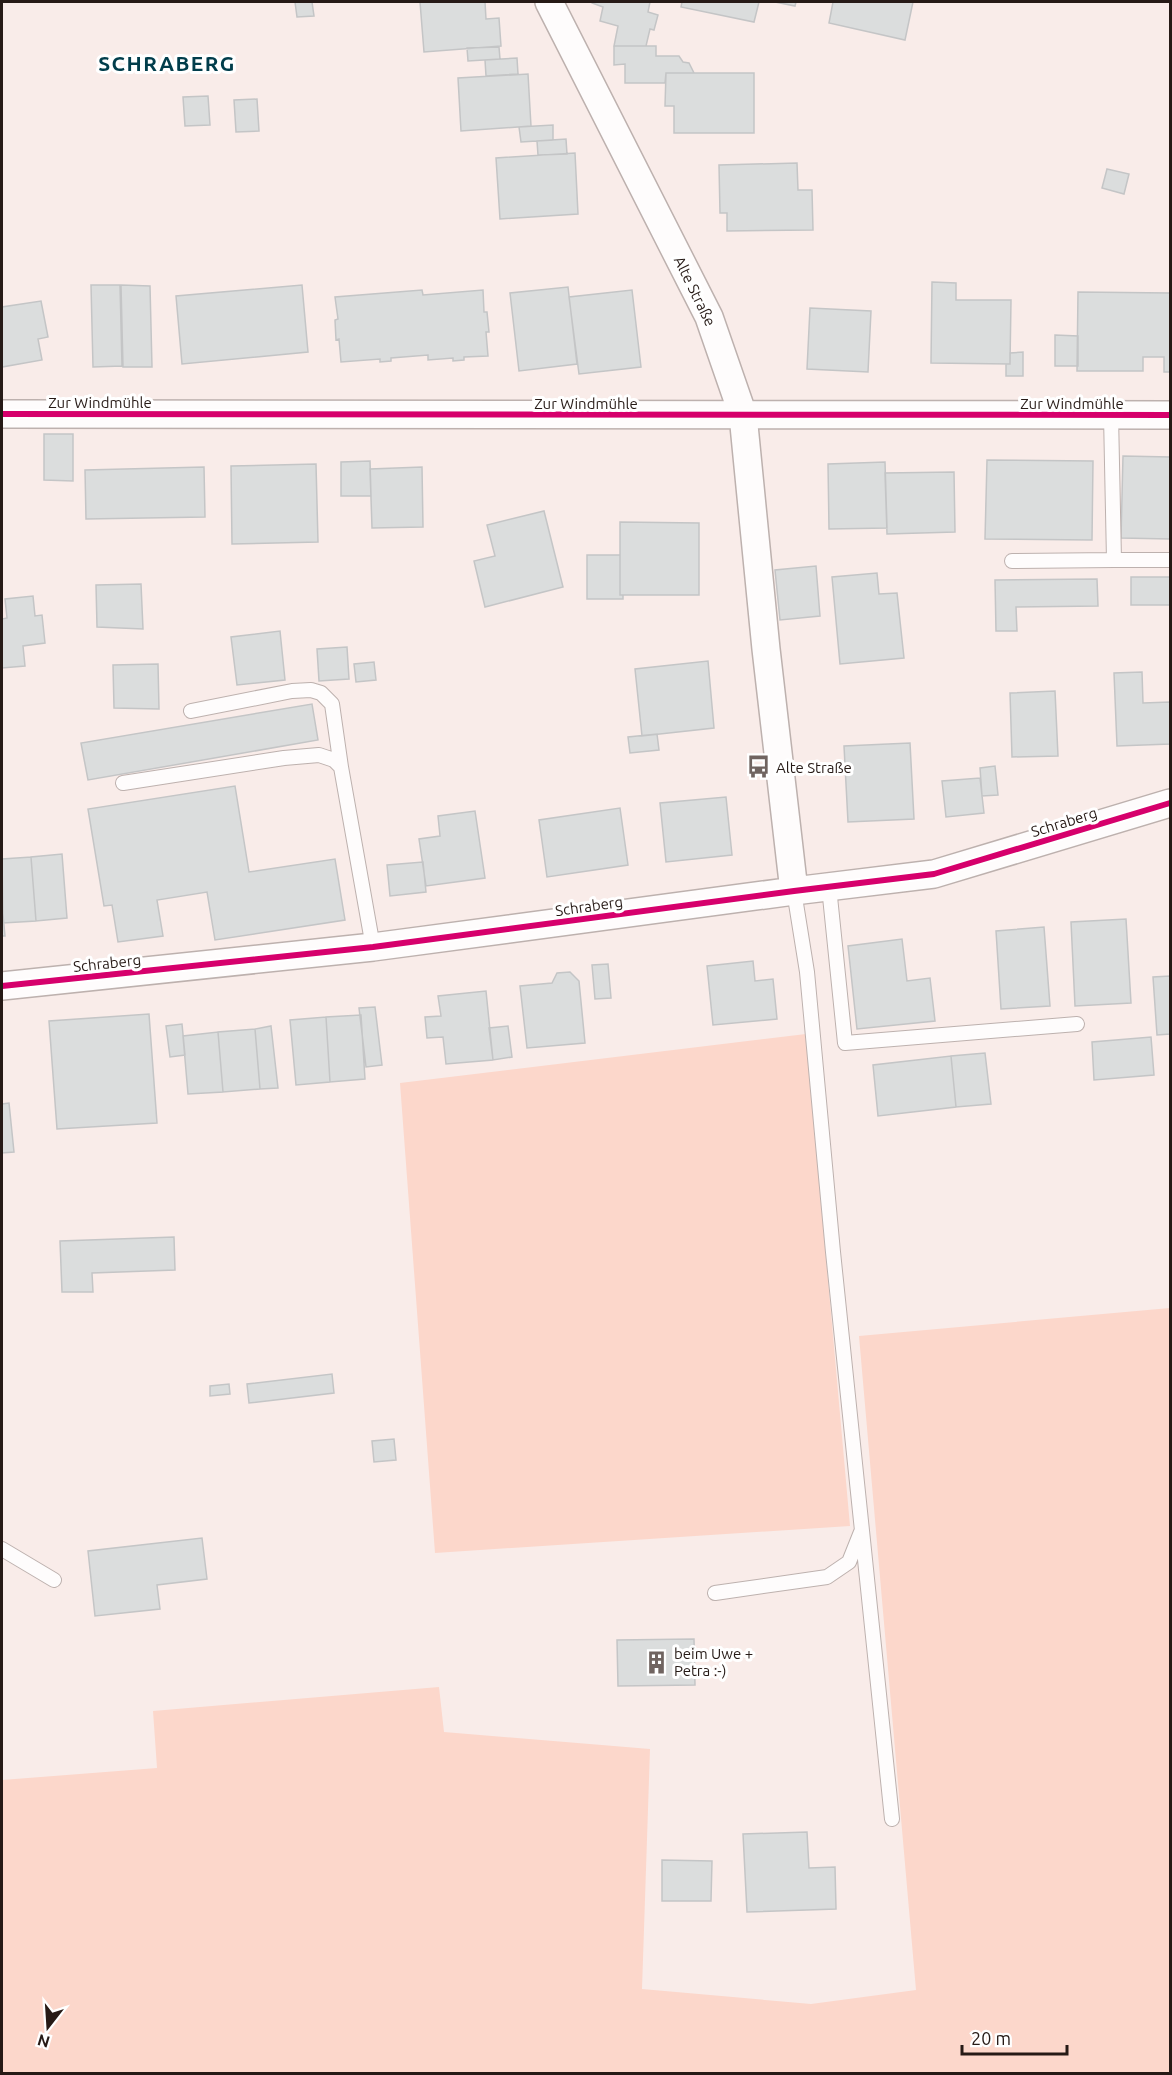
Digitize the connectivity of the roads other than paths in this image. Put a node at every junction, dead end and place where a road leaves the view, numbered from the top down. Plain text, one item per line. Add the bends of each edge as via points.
1 (549, 2) edge
2 (2, 414) edge
3 (743, 415) junction
4 (1111, 415) junction
5 (1170, 415) edge
6 (1114, 560) junction
7 (1170, 560) edge
8 (1012, 561) dead end
9 (191, 711) dead end
10 (341, 767) junction
11 (123, 783) dead end
12 (1170, 803) edge
13 (829, 887) junction
14 (794, 891) junction
15 (372, 947) junction
16 (2, 986) edge
17 (1077, 1024) dead end
18 (862, 1530) junction
19 (2, 1549) edge
20 (54, 1580) dead end
21 (715, 1593) dead end
22 (892, 1819) dead end

1 - 3 street, Alte Straße via 709,317
2 - 3 street, Zur Windmühle
3 - 4 street, Zur Windmühle
3 - 14 street, Alte Straße
4 - 5 street, Zur Windmühle
4 - 6 lane
6 - 7 lane
6 - 8 lane
9 - 10 lane via 292,691 321,693 332,704
10 - 11 lane via 319,755
10 - 15 lane
12 - 13 street, Schraberg via 934,874
13 - 14 street, Schraberg
13 - 17 lane via 845,1042
14 - 15 street, Schraberg
14 - 18 lane via 807,972
15 - 16 street, Schraberg
18 - 21 lane via 849,1562 827,1577
18 - 22 lane
19 - 20 lane

